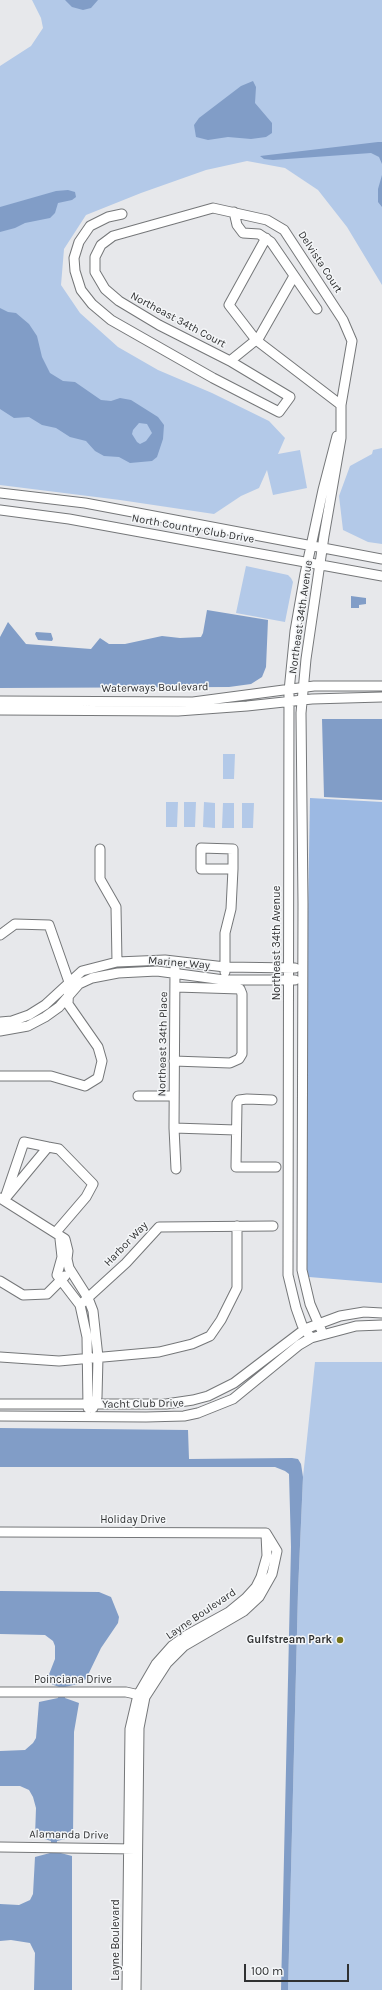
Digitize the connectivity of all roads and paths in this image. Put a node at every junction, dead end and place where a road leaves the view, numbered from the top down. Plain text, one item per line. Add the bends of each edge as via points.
1 (234, 212) junction
2 (122, 214) dead end
3 (266, 238) junction
4 (95, 272) joint
5 (294, 276) junction
6 (317, 309) dead end
7 (256, 340) junction
8 (230, 361) junction
9 (341, 404) junction
10 (342, 419) junction
11 (0, 494) edge
12 (0, 510) edge
13 (311, 546) junction
14 (323, 548) junction
15 (382, 559) edge
16 (308, 563) junction
17 (321, 565) junction
18 (382, 576) edge
19 (382, 686) edge
20 (303, 688) junction
21 (290, 691) junction
22 (382, 696) edge
23 (302, 700) junction
24 (0, 701) edge
25 (289, 701) junction
26 (0, 710) edge
27 (100, 849) dead end
28 (233, 869) dead end
29 (0, 935) edge
30 (175, 961) junction
31 (117, 962) junction
32 (225, 967) junction
33 (289, 968) junction
34 (302, 968) junction
35 (175, 974) junction
36 (224, 980) junction
37 (289, 980) junction
38 (302, 980) junction
39 (69, 982) junction
40 (176, 987) junction
41 (68, 995) junction
42 (0, 1022) edge
43 (0, 1031) edge
44 (174, 1061) junction
45 (0, 1076) edge
46 (138, 1096) dead end
47 (174, 1096) junction
48 (272, 1100) dead end
49 (174, 1128) junction
50 (236, 1130) junction
51 (48, 1147) junction
52 (276, 1167) dead end
53 (176, 1168) dead end
54 (2, 1199) edge
55 (237, 1226) junction
56 (273, 1226) dead end
57 (56, 1232) junction
58 (70, 1270) junction
59 (61, 1280) junction
60 (0, 1281) edge
61 (88, 1298) junction
62 (80, 1305) junction
63 (382, 1313) edge
64 (319, 1323) junction
65 (382, 1325) edge
66 (303, 1330) junction
67 (323, 1334) junction
68 (311, 1338) junction
69 (98, 1356) junction
70 (0, 1357) edge
71 (87, 1357) junction
72 (0, 1404) edge
73 (92, 1404) junction
74 (0, 1416) edge
75 (88, 1417) junction
76 (0, 1532) edge
77 (266, 1533) joint
78 (0, 1692) edge
79 (142, 1696) junction
80 (0, 1847) edge
81 (133, 1849) junction
82 (127, 1990) edge
83 (136, 1990) edge

1 - 3 street via 237,225 243,233 259,234
1 - 4 street, Delvista Court via 213,208 113,236 101,244 95,257
1 - 9 street, Delvista Court via 267,220 284,230 343,320 352,340
2 - 8 street via 108,217 90,226 79,242 74,258 74,271 81,290 92,304 124,329 279,412 290,397
3 - 5 street via 284,259
3 - 7 street via 229,305
4 - 8 street, Northeast 34th Court via 105,289 119,302
5 - 6 street
5 - 7 street
7 - 8 street, Northeast 34th Court
7 - 9 street
9 - 10 street
10 - 13 street via 331,454
10 - 14 street
11 - 13 street, North Country Club Drive via 85,503
12 - 16 street, North Country Club Drive via 85,522
13 - 14 street, North Country Club Drive
13 - 16 street, Northeast 34th Avenue
14 - 15 street, North Country Club Drive
14 - 17 street, Northeast 34th Avenue
16 - 17 street, North Country Club Drive
16 - 21 street, Northeast 34th Avenue via 295,631
17 - 18 street, North Country Club Drive
17 - 20 street, Northeast 34th Avenue
19 - 20 street, Waterways Boulevard
20 - 21 street, Waterways Boulevard
20 - 23 street, Northeast 34th Avenue
21 - 24 street, Waterways Boulevard via 193,702
21 - 25 street, Northeast 34th Avenue
22 - 23 street, Waterways Boulevard
23 - 25 street, Waterways Boulevard
23 - 34 street, Northeast 34th Avenue
25 - 26 street, Waterways Boulevard via 178,711
25 - 33 street, Northeast 34th Avenue
27 - 31 street via 100,879 116,907
28 - 32 street via 232,909 225,933
29 - 39 street via 14,924 49,925
30 - 31 street, Mariner Way
30 - 32 street, Mariner Way
30 - 35 street, Northeast 34th Place
31 - 39 street, Mariner Way via 82,971
32 - 33 street, Mariner Way
32 - 36 street
33 - 34 street, Mariner Way
33 - 37 street, Northeast 34th Avenue
34 - 38 street, Northeast 34th Avenue
35 - 36 street, Mariner Way
35 - 40 street, Northeast 34th Place
35 - 41 street, Mariner Way via 157,971 118,973 92,978 79,984
36 - 37 street, Mariner Way
37 - 38 street, Mariner Way
37 - 66 street, Northeast 34th Avenue via 288,1275
38 - 64 street, Northeast 34th Avenue via 302,1270 308,1299
39 - 41 street
39 - 42 street, Mariner Way via 45,1006 29,1015
40 - 44 street, Northeast 34th Place
40 - 44 street via 240,989 242,1054 240,1059 230,1063
41 - 43 street, Mariner Way via 59,1007 28,1026
41 - 45 street via 68,1004 98,1047 102,1061 98,1078 85,1086 51,1076
44 - 47 street, Northeast 34th Place
46 - 47 street
47 - 49 street, Northeast 34th Place
48 - 50 street via 239,1100
49 - 50 street
49 - 53 street, Northeast 34th Place
50 - 52 street via 236,1167
51 - 54 street
51 - 54 street via 24,1142
51 - 57 street via 59,1148 93,1184 86,1197
54 - 57 street
55 - 56 street, Harbor Way
55 - 61 street, Harbor Way via 159,1227 126,1263
55 - 69 street via 237,1288 210,1336 192,1344 158,1352
57 - 58 street via 65,1239
57 - 59 street via 60,1240 62,1257 57,1275
58 - 59 street
58 - 61 street
59 - 60 street via 47,1294 24,1295
59 - 62 street
61 - 62 street, Harbor Way
61 - 69 street via 93,1311
62 - 71 street via 87,1338
63 - 64 street, Yacht Club Drive via 353,1314
64 - 66 street, Yacht Club Drive
64 - 67 street, Northeast 34th Avenue
65 - 67 street, Yacht Club Drive via 356,1326
66 - 68 street, Northeast 34th Avenue
66 - 73 street, Yacht Club Drive via 234,1383 208,1396 166,1404
67 - 68 street, Yacht Club Drive
68 - 75 street, Yacht Club Drive via 233,1399 209,1409 184,1416
69 - 71 street
69 - 73 street
70 - 71 street via 59,1361
71 - 73 street
72 - 73 street, Yacht Club Drive
73 - 75 street
74 - 75 street, Yacht Club Drive
76 - 77 street, Holiday Drive
77 - 79 street, Layne Boulevard via 277,1551 267,1585 259,1597 244,1611 172,1646 156,1664
78 - 79 street, Poinciana Drive via 126,1692
79 - 81 street, Layne Boulevard via 130,1729
80 - 81 street, Alamanda Drive
81 - 82 street, Layne Boulevard
81 - 83 street, Layne Boulevard

